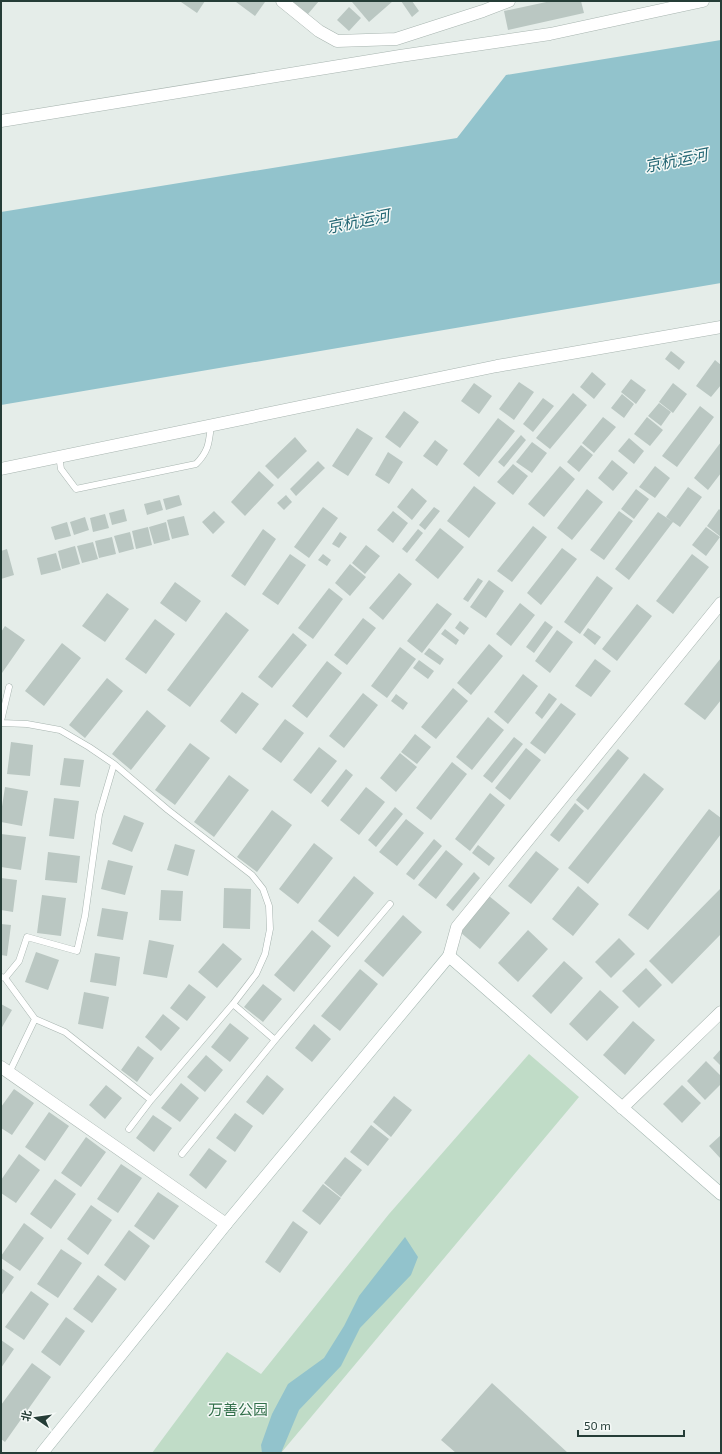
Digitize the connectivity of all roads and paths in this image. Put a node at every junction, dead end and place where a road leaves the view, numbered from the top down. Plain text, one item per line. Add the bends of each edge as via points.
1 (282, 1) edge
2 (509, 1) edge
3 (703, 1) edge
4 (1, 121) edge
5 (721, 327) edge
6 (211, 425) junction
7 (59, 456) junction
8 (1, 469) edge
9 (721, 603) edge
10 (9, 687) dead end
11 (1, 722) edge
12 (114, 764) junction
13 (390, 904) dead end
14 (449, 956) junction
15 (3, 978) edge
16 (232, 1004) junction
17 (721, 1012) edge
18 (35, 1019) junction
19 (275, 1040) junction
20 (5, 1070) edge
21 (151, 1100) junction
22 (622, 1108) junction
23 (128, 1129) dead end
24 (182, 1154) dead end
25 (721, 1194) edge
26 (226, 1224) junction
27 (42, 1453) edge

1 - 2 street via 319,31 337,41 396,39
3 - 4 street via 550,34
5 - 6 street via 497,366
6 - 7 street
6 - 7 lane via 209,446 196,464 91,486 76,489 61,469
7 - 8 street
9 - 14 street via 458,927
10 - 11 lane
11 - 12 lane via 60,730
12 - 15 lane via 99,815 85,916 77,951 27,937 19,961
12 - 16 lane via 252,875 263,889 269,906 270,928 265,954 256,974
13 - 19 lane
14 - 22 street
14 - 26 street
15 - 18 lane
16 - 19 lane
16 - 21 lane
17 - 22 street
18 - 20 lane
18 - 21 lane via 66,1032
19 - 24 lane
20 - 26 street
21 - 23 lane
22 - 25 street
26 - 27 street

